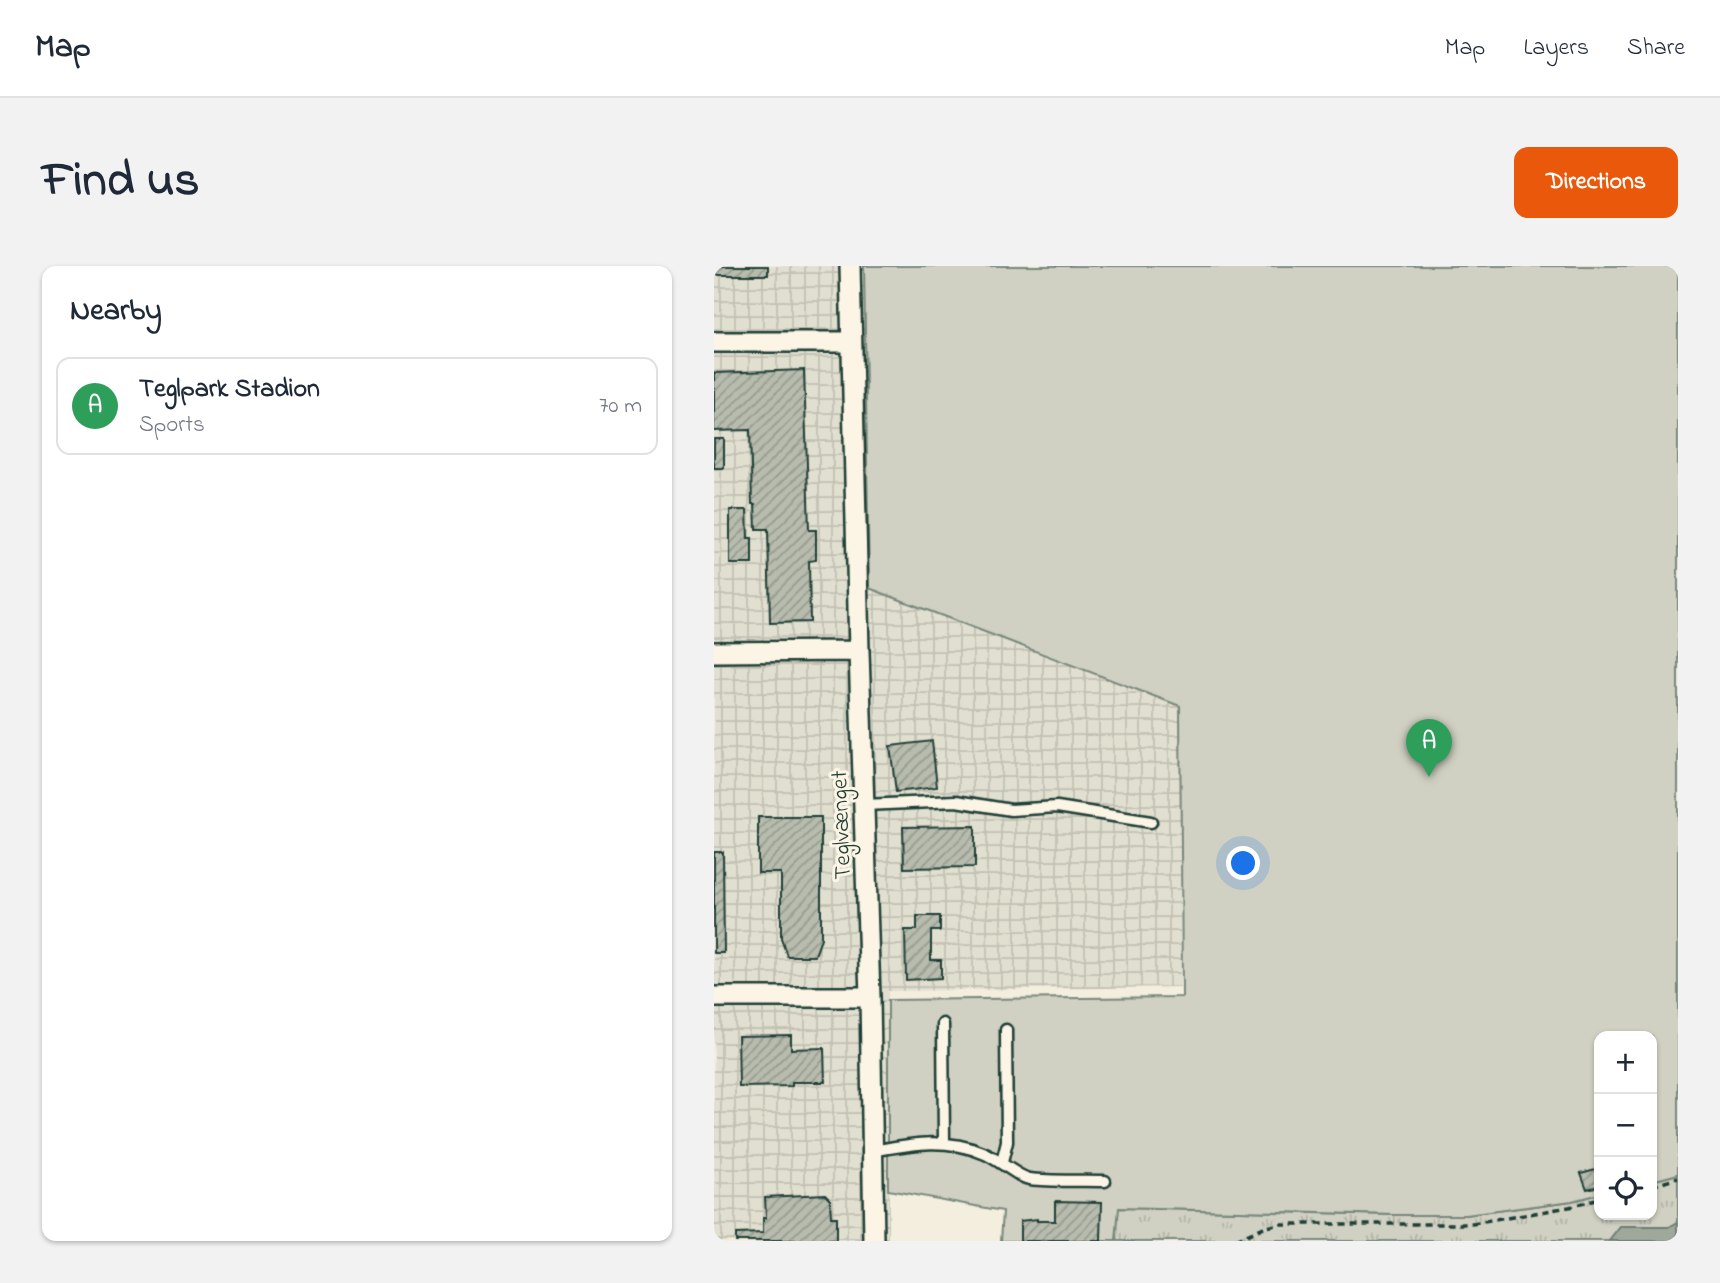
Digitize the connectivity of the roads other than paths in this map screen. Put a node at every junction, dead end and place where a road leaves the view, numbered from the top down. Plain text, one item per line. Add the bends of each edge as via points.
1 (850, 266) edge
2 (714, 342) edge
3 (851, 342) junction
4 (859, 651) junction
5 (714, 652) edge
6 (864, 805) junction
7 (1151, 822) dead end
8 (714, 997) edge
9 (870, 997) junction
10 (943, 1024) dead end
11 (1006, 1030) dead end
12 (944, 1142) junction
13 (872, 1151) junction
14 (1002, 1162) junction
15 (1105, 1181) dead end
16 (874, 1241) edge

1 - 3 street, Teglvænget
2 - 3 street
3 - 4 street, Teglvænget
4 - 5 street
4 - 6 street, Teglvænget
6 - 7 lane via 956,801 1011,810 1057,807
6 - 9 street, Teglvænget
8 - 9 street
9 - 13 street, Teglvænget
10 - 12 lane
11 - 14 lane via 1007,1142
12 - 13 lane
12 - 14 lane
13 - 16 street, Teglvænget
14 - 15 lane via 1027,1179

